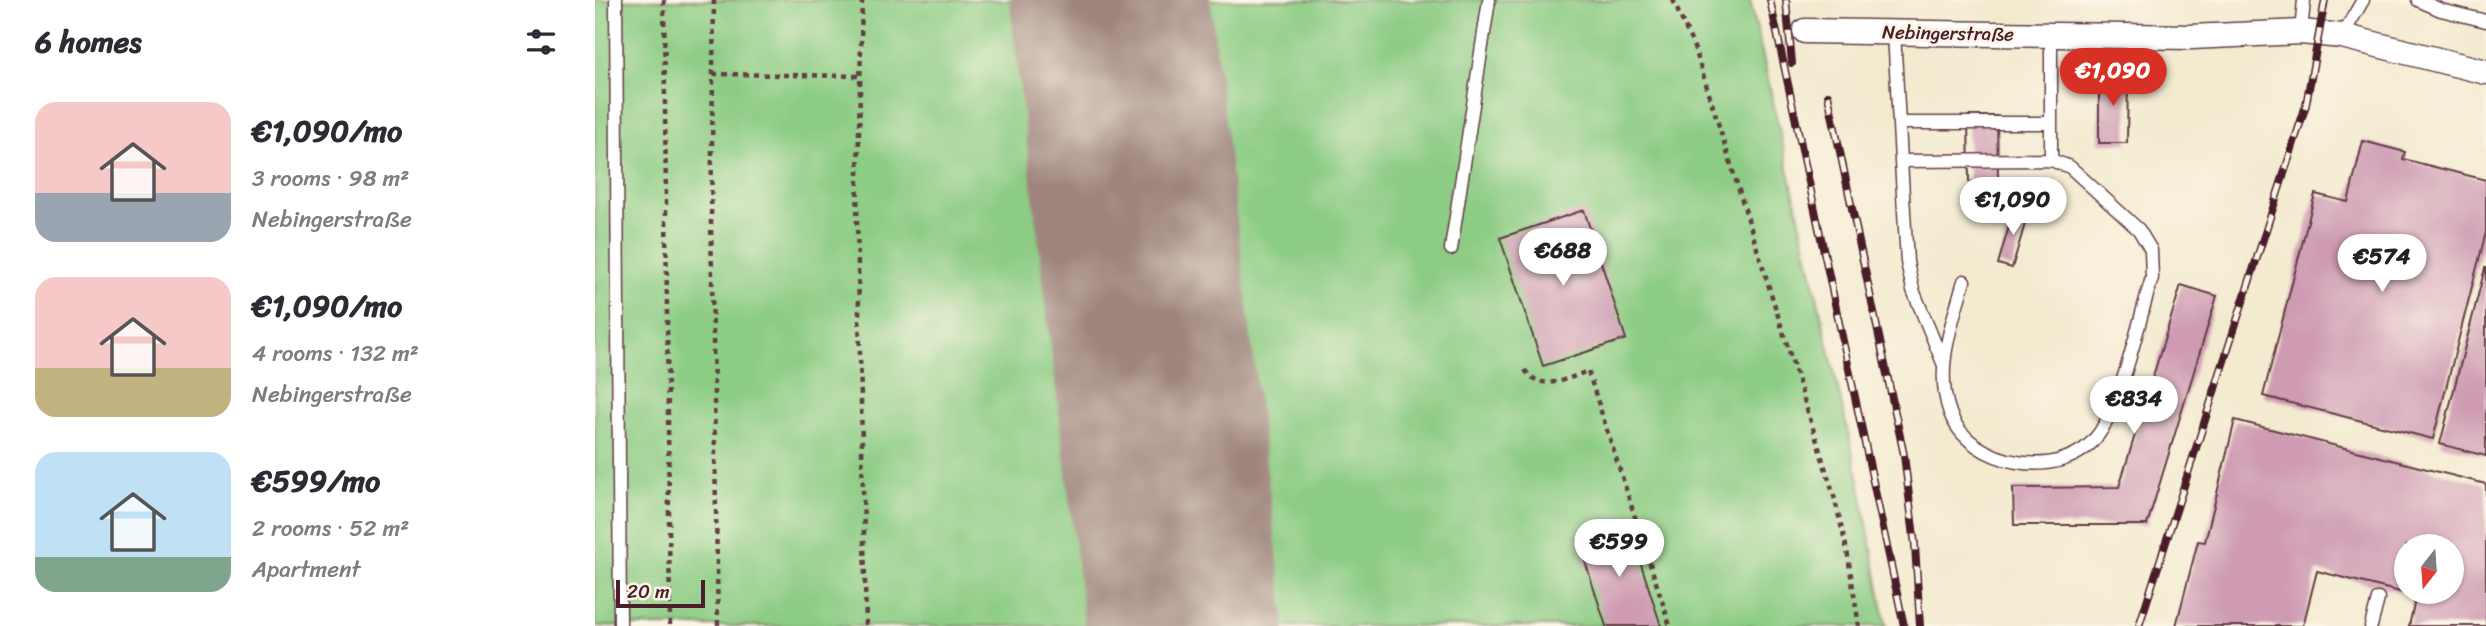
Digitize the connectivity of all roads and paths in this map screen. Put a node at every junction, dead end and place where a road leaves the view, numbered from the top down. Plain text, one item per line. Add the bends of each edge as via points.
1 (616, 0) edge
2 (664, 0) edge
3 (715, 0) edge
4 (862, 0) edge
5 (1489, 0) edge
6 (1673, 0) edge
7 (2304, 0) edge
8 (2363, 0) edge
9 (2418, 0) edge
10 (2486, 21) edge
11 (1805, 31) dead end
12 (1894, 33) junction
13 (2301, 33) junction
14 (2051, 35) junction
15 (2342, 36) junction
16 (2486, 72) edge
17 (713, 74) junction
18 (859, 76) junction
19 (1899, 123) junction
20 (2051, 123) junction
21 (2051, 160) junction
22 (1901, 161) junction
23 (1451, 249) dead end
24 (1964, 281) dead end
25 (1944, 363) junction
26 (1525, 370) dead end
27 (2378, 599) dead end
28 (620, 626) edge
29 (670, 626) edge
30 (718, 626) edge
31 (866, 626) edge
32 (1669, 626) edge
33 (1859, 626) edge
34 (2371, 626) edge

1 - 28 lane
2 - 29 path
3 - 17 path
4 - 18 path
5 - 23 lane
6 - 33 path via 1696,52 1834,496
7 - 13 lane
8 - 15 lane
9 - 10 lane
11 - 12 street, Nebingerstraße
12 - 14 street, Nebingerstraße
12 - 19 lane
13 - 14 street, Nebingerstraße
13 - 15 street, Nebingerstraße
14 - 20 lane
15 - 16 street, Nebingerstraße
17 - 18 path
17 - 30 path
18 - 31 path via 857,220
19 - 20 lane
19 - 22 lane
20 - 21 lane
21 - 22 lane
21 - 25 lane via 2070,167 2139,230 2151,250 2152,278 2111,411 2097,436 2063,461 2040,463 1988,453 1956,426 1949,410
22 - 25 lane via 1907,262 1913,290
24 - 25 lane
26 - 32 path via 1545,384 1588,371
27 - 34 lane

